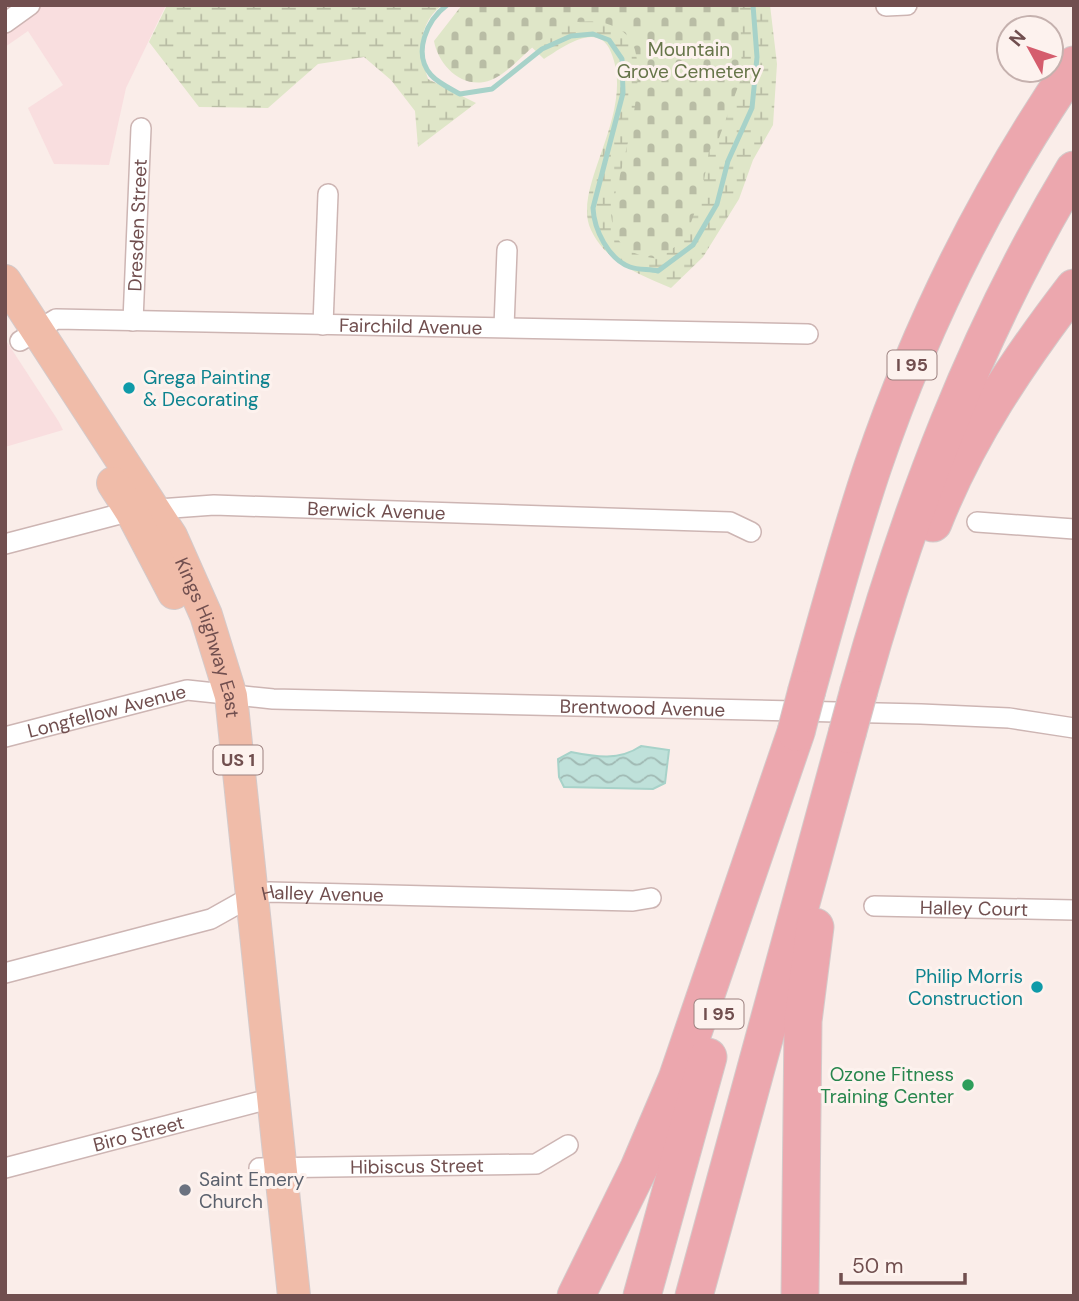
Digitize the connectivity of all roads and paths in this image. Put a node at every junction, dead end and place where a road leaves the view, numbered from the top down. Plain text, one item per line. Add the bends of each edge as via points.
1 (30, 5) edge
2 (906, 5) edge
3 (886, 6) edge
4 (5, 23) edge
5 (1074, 65) edge
6 (141, 128) dead end
7 (1074, 170) edge
8 (328, 194) dead end
9 (507, 250) dead end
10 (5, 281) edge
11 (1074, 288) edge
12 (133, 321) junction
13 (323, 325) junction
14 (504, 327) junction
15 (21, 329) edge
16 (808, 334) dead end
17 (143, 509) junction
18 (976, 522) dead end
19 (1074, 530) edge
20 (751, 532) dead end
21 (5, 544) edge
22 (859, 690) junction
23 (220, 694) junction
24 (1074, 728) edge
25 (796, 732) junction
26 (848, 734) junction
27 (5, 737) edge
28 (651, 898) dead end
29 (241, 902) junction
30 (874, 905) dead end
31 (1074, 910) edge
32 (5, 973) edge
33 (263, 1100) junction
34 (568, 1146) dead end
35 (269, 1167) junction
36 (5, 1168) edge
37 (284, 1295) edge
38 (576, 1296) edge
39 (642, 1296) edge
40 (694, 1296) edge
41 (800, 1296) edge

1 - 4 street
2 - 3 street
5 - 25 highway, I 95, bridge via 996,191 917,352 874,465
6 - 12 street, Dresden Street
7 - 22 highway, I 95 via 1009,285 940,437 901,547
8 - 13 street
9 - 14 street
10 - 15 main road, Kings Highway East / US 1
11 - 22 highway via 1019,362 966,449
12 - 13 street, Fairchild Avenue
12 - 15 street, Fairchild Avenue via 56,319
13 - 14 street, Fairchild Avenue
14 - 16 street, Fairchild Avenue
15 - 17 main road, Kings Highway East / US 1
17 - 20 street, Berwick Avenue via 214,505 730,523
17 - 21 street, Berwick Avenue
17 - 23 main road, Kings Highway East / US 1 via 171,536 206,615
18 - 19 street
22 - 26 highway, I 95, bridge
23 - 24 street, Brentwood Avenue via 921,714 1010,718
23 - 27 street, Longfellow Avenue via 187,690
23 - 29 main road, Kings Highway East / US 1
25 - 38 highway via 677,1079
25 - 39 highway, I 95
26 - 40 highway, I 95
26 - 41 highway via 804,1002
28 - 29 street, Halley Avenue via 269,892
29 - 32 street, Halley Avenue via 211,919
29 - 33 main road, Kings Highway East / US 1
30 - 31 street, Halley Court
33 - 35 main road, Kings Highway East / US 1
33 - 36 street, Biro Street
34 - 35 street, Hibiscus Street via 537,1164
35 - 37 main road, Kings Highway East / US 1

